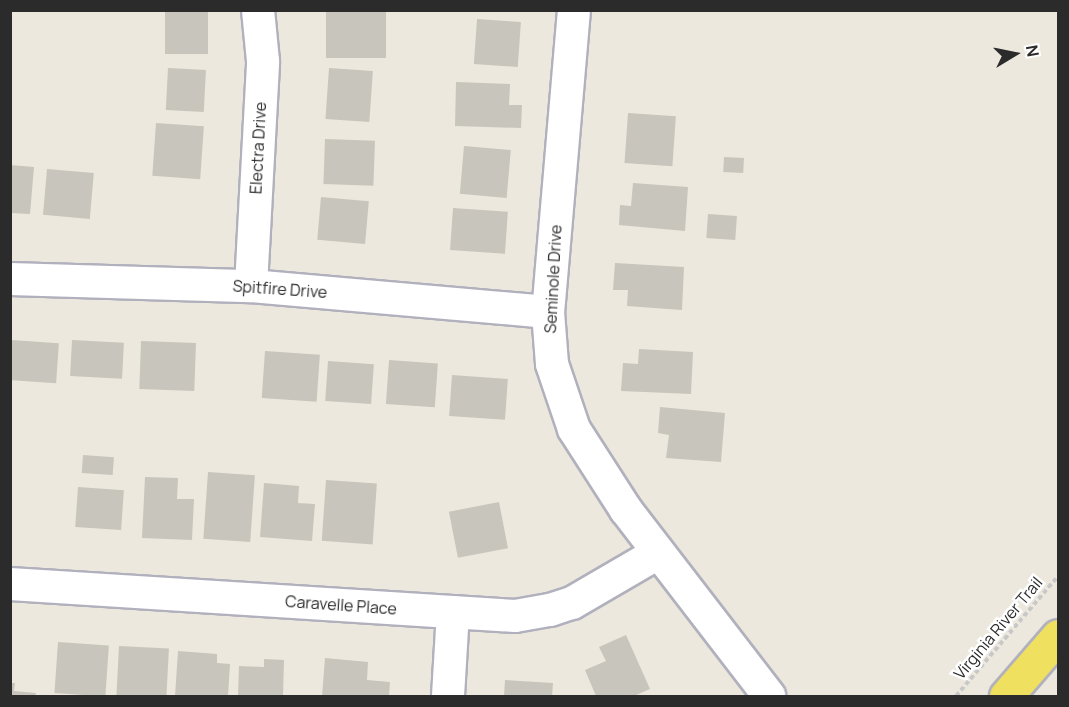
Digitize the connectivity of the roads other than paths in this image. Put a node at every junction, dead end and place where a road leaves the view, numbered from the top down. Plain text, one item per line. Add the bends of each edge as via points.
1 (258, 10) edge
2 (574, 10) edge
3 (10, 279) edge
4 (250, 286) junction
5 (548, 312) junction
6 (658, 553) junction
7 (10, 584) edge
8 (453, 612) junction
9 (1059, 636) edge
10 (448, 696) edge
11 (769, 696) edge
12 (1006, 696) edge

1 - 4 street, Electra Drive via 263,60
2 - 5 street, Seminole Drive
3 - 4 street, Spitfire Drive
4 - 5 street, Spitfire Drive
5 - 6 street, Seminole Drive via 552,364 574,429
6 - 8 street, Caravelle Place via 601,588 550,610 515,616
6 - 11 street, Seminole Drive
7 - 8 street, Caravelle Place
8 - 10 street
9 - 12 main road

